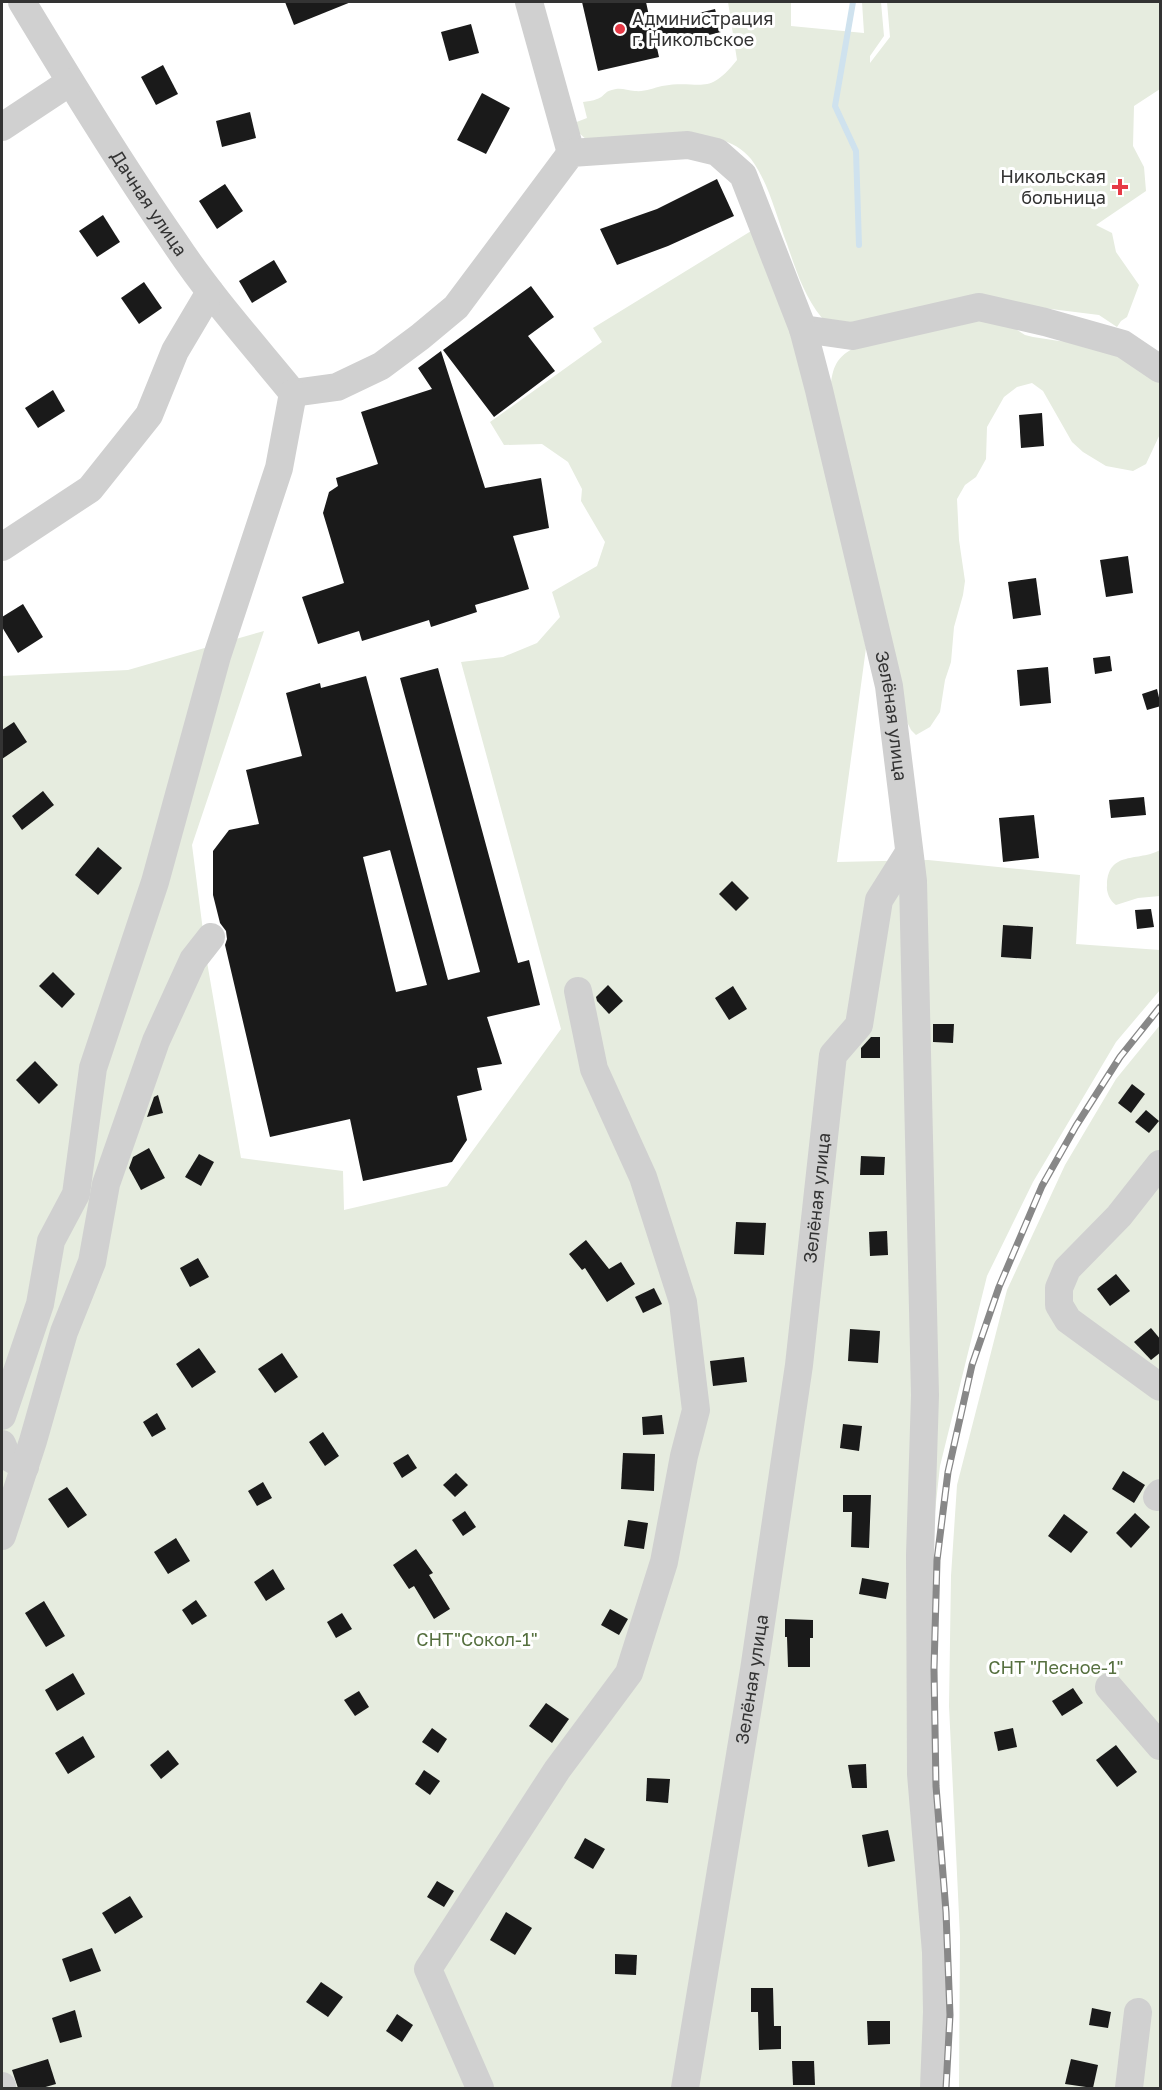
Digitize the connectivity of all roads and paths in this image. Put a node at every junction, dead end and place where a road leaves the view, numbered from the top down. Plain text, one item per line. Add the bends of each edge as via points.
1 (22, 2) edge
2 (529, 2) edge
3 (70, 82) junction
4 (2, 127) edge
5 (571, 153) junction
6 (210, 292) junction
7 (803, 329) junction
8 (1161, 369) edge
9 (293, 393) junction
10 (2, 547) edge
11 (909, 854) junction
12 (211, 937) dead end
13 (578, 991) dead end
14 (1161, 1164) edge
15 (1161, 1387) edge
16 (2, 1416) edge
17 (2, 1444) edge
18 (25, 1467) junction
19 (2, 1536) edge
20 (1109, 1687) dead end
21 (1161, 1746) edge
22 (1138, 2012) dead end
23 (480, 2088) edge
24 (685, 2088) edge
25 (934, 2088) edge
26 (1129, 2088) edge

1 - 3 street, Дачная улица
2 - 5 street
3 - 4 street
3 - 6 street, Дачная улица
5 - 7 street, Зелёная улица via 688,146 717,152 743,175
5 - 9 street via 456,307 381,366 337,387
6 - 9 street, Дачная улица
6 - 10 street via 175,351 149,415 90,489
7 - 8 street via 852,336 979,307 1123,344
7 - 11 street, Зелёная улица via 889,686
9 - 16 street via 279,468 216,656 155,882 93,1068 75,1194 51,1241 40,1304
11 - 24 street, Зелёная улица via 879,900 859,1025 833,1055 799,1365
11 - 25 street via 913,881 925,1395 920,1555 921,1774 936,1952
12 - 18 street via 193,960 156,1041 106,1184 92,1262 64,1332
13 - 23 street via 594,1069 643,1178 683,1302 696,1410 664,1562 629,1673 557,1770 428,1969
14 - 15 street via 1119,1216 1067,1269 1059,1288 1059,1305 1068,1320
17 - 18 street via 8,1456
18 - 19 street
20 - 21 street
22 - 26 street

